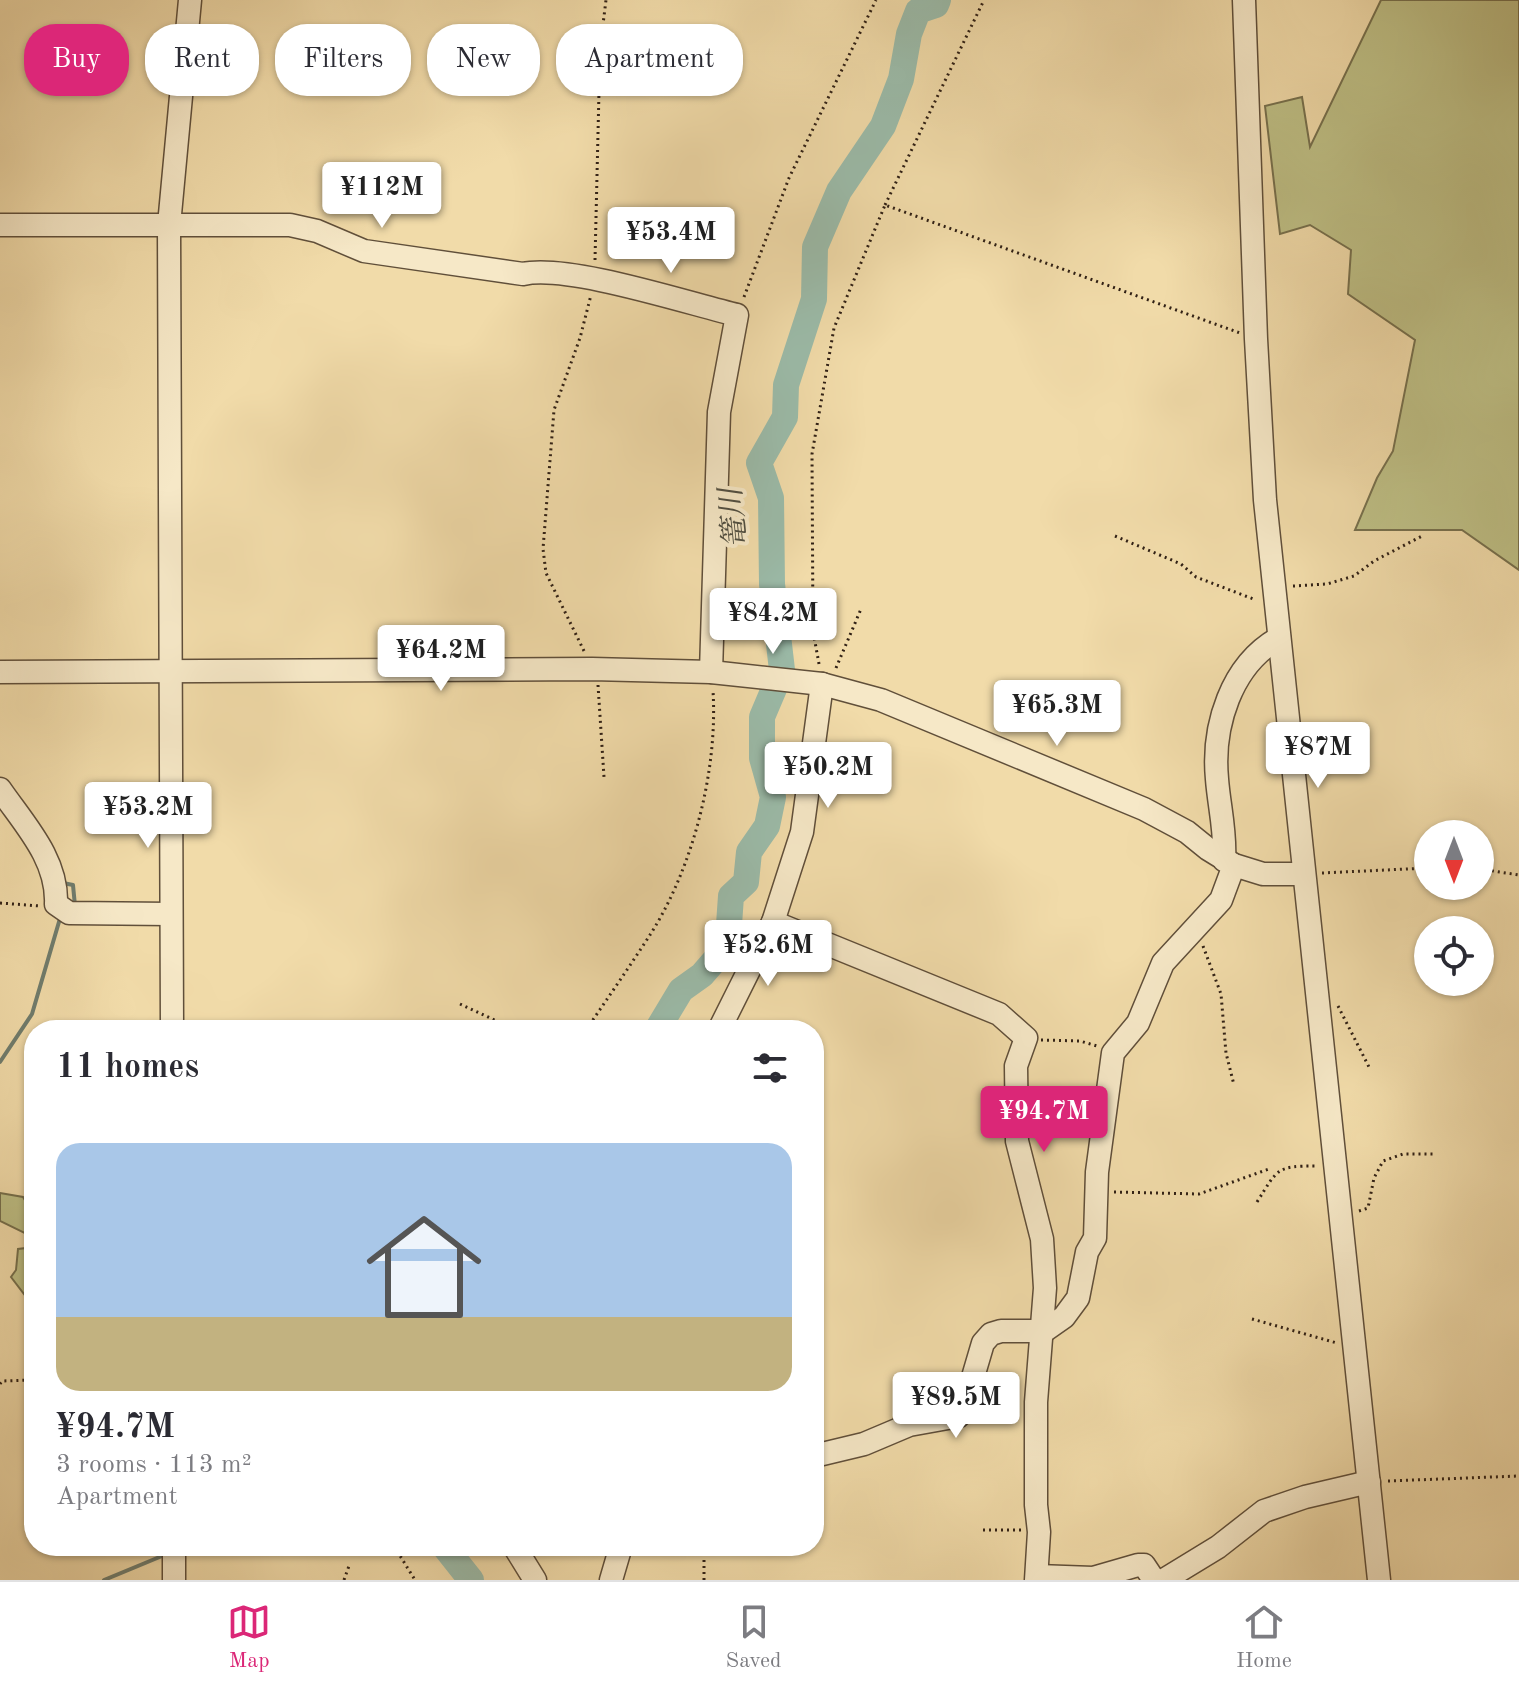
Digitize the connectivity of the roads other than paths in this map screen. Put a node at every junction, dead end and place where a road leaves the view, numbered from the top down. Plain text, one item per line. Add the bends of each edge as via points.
1 (190, 0) edge
2 (1244, 0) edge
3 (0, 225) edge
4 (169, 225) junction
5 (1279, 638) junction
6 (172, 671) junction
7 (0, 672) edge
8 (715, 672) junction
9 (827, 685) junction
10 (0, 789) edge
11 (1229, 862) junction
12 (1303, 874) junction
13 (171, 914) junction
14 (773, 922) junction
15 (172, 1020) edge
16 (724, 1020) edge
17 (1044, 1331) junction
18 (824, 1454) edge
19 (1369, 1482) junction
20 (174, 1556) edge
21 (520, 1556) edge
22 (618, 1556) edge
23 (1037, 1578) edge
24 (174, 1580) edge
25 (535, 1580) edge
26 (611, 1580) edge
27 (1154, 1580) edge
28 (1164, 1580) edge
29 (1379, 1580) edge

1 - 4 street
2 - 5 street via 1256,339
3 - 4 street
4 - 6 street
4 - 8 street via 290,225 364,251 594,280 737,315 719,412
5 - 11 street via 1244,668 1224,711 1216,778
5 - 12 street
6 - 7 street
6 - 8 street
6 - 13 street
8 - 9 street
9 - 11 street via 881,700 1144,809
9 - 14 street via 802,832
10 - 13 street via 45,854 62,909
11 - 12 street via 1263,874
11 - 17 street via 1221,900 1163,963 1138,1023 1113,1053 1095,1238 1078,1298
12 - 19 street
13 - 15 street
14 - 16 street
14 - 17 street via 999,1014 1026,1038 1016,1066 1017,1141 1042,1239
17 - 18 street via 991,1334 983,1343 959,1416 909,1425
17 - 23 street via 1036,1402
19 - 28 street via 1264,1511
19 - 29 street
20 - 24 street
21 - 25 street
22 - 26 street
23 - 27 street via 1093,1578 1144,1565

